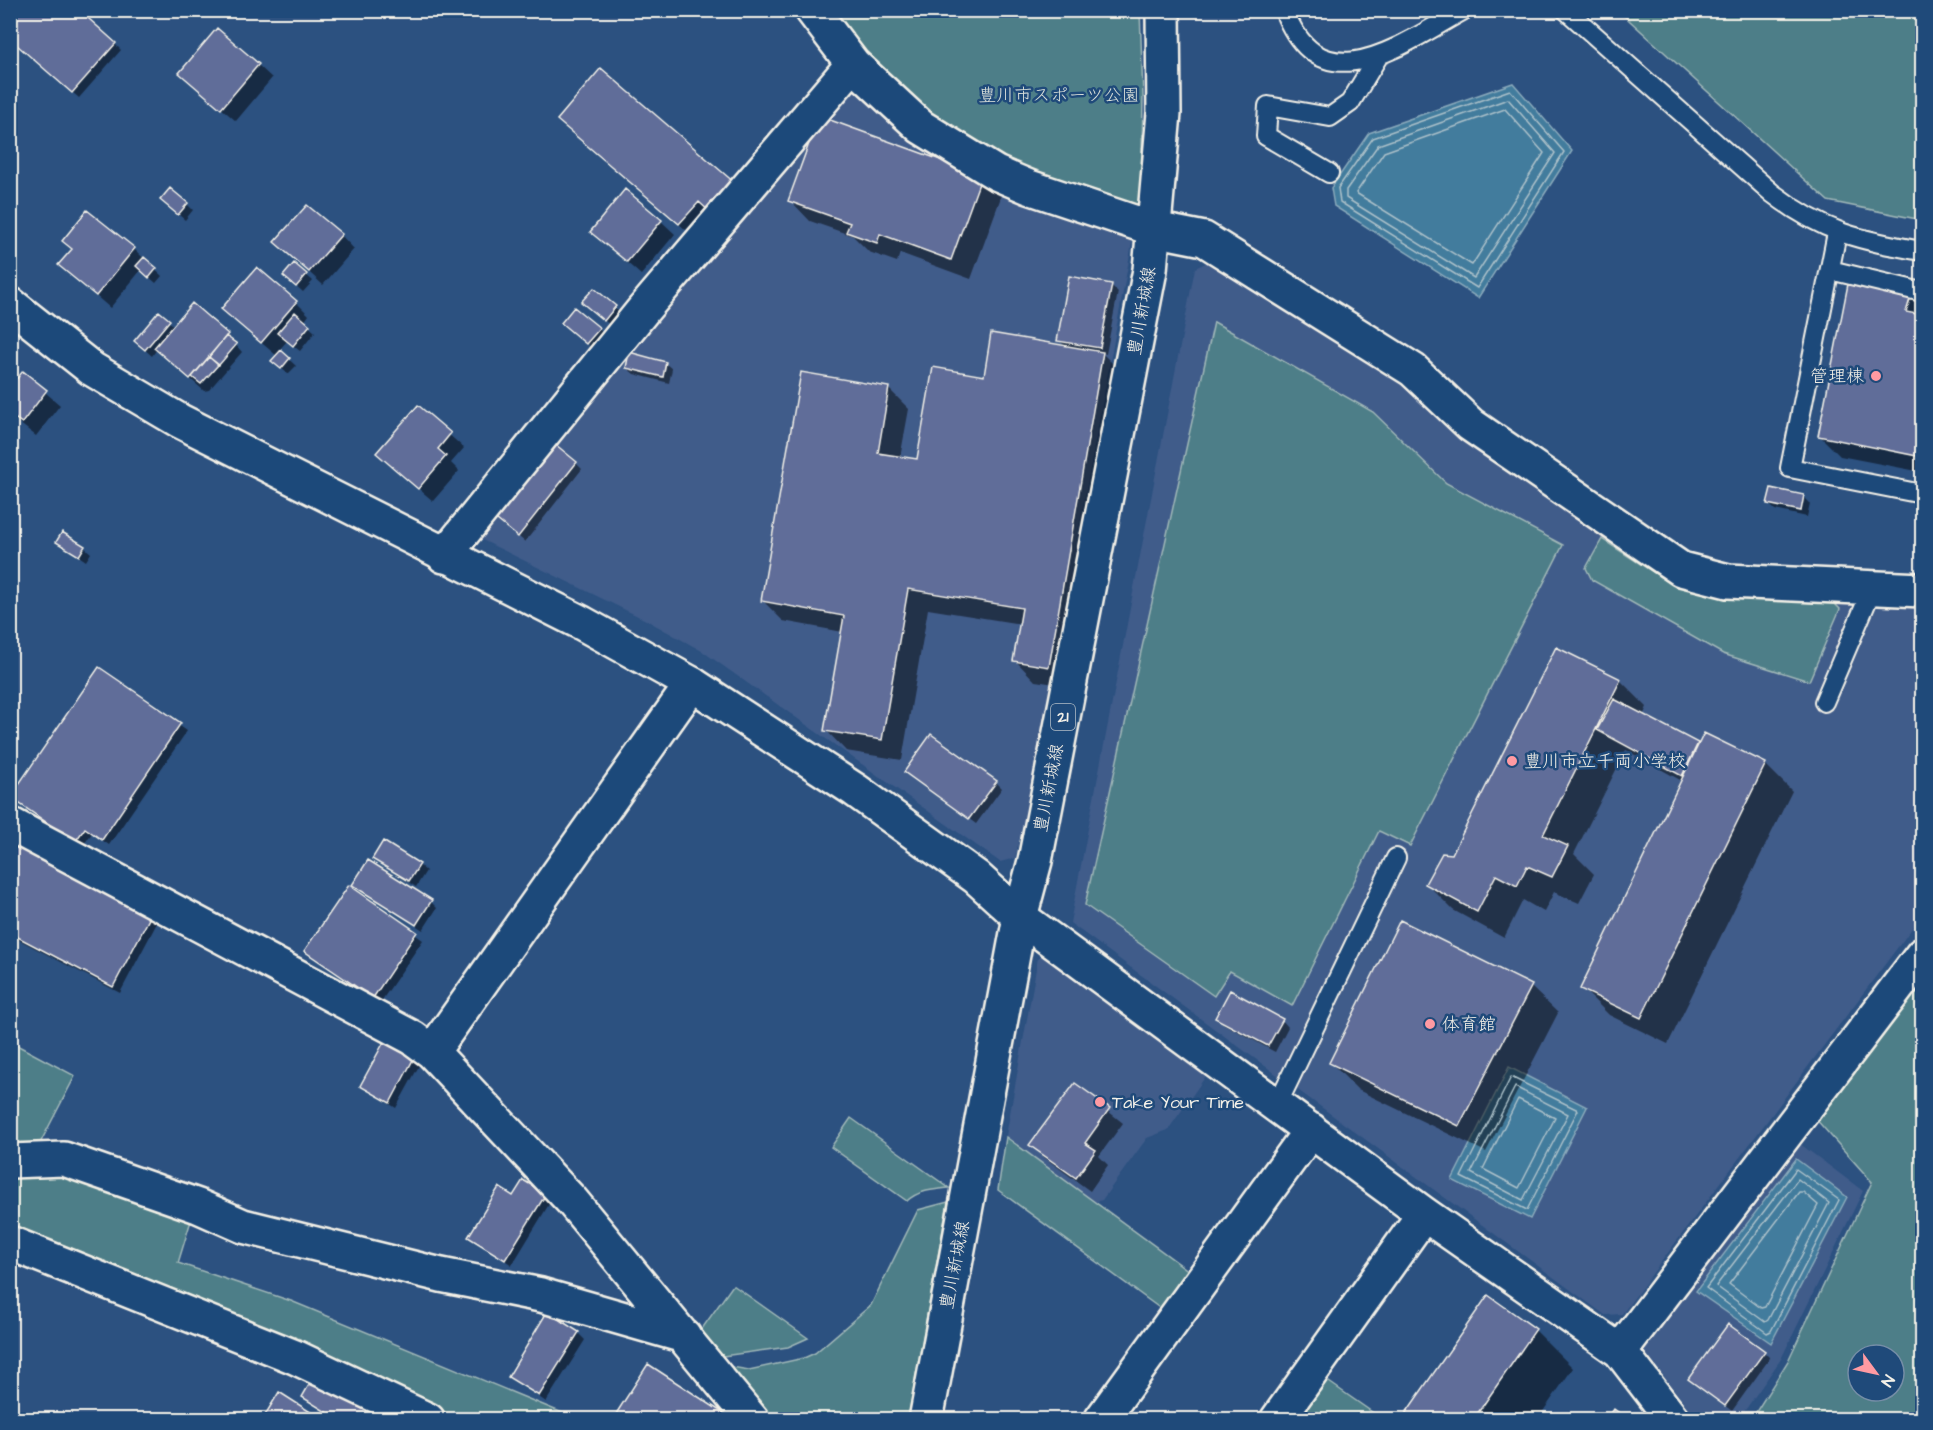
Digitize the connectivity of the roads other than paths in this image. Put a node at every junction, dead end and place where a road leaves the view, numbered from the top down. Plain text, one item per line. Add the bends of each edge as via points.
1 (812, 10) edge
2 (1162, 10) edge
3 (1284, 10) edge
4 (1464, 10) edge
5 (1566, 10) edge
6 (1379, 55) junction
7 (853, 64) junction
8 (1329, 173) dead end
9 (1154, 229) junction
10 (1837, 233) junction
11 (1923, 251) edge
12 (1830, 270) junction
13 (1923, 292) edge
14 (10, 304) edge
15 (1923, 494) edge
16 (444, 556) junction
17 (1873, 587) junction
18 (1923, 590) edge
19 (692, 684) junction
20 (1824, 702) dead end
21 (10, 824) edge
22 (1396, 858) dead end
23 (1020, 917) junction
24 (1922, 957) edge
25 (432, 1052) junction
26 (1277, 1105) junction
27 (1311, 1130) junction
28 (10, 1161) edge
29 (1424, 1214) junction
30 (11, 1243) edge
31 (684, 1336) junction
32 (1620, 1351) junction
33 (428, 1419) edge
34 (752, 1419) edge
35 (926, 1419) edge
36 (1101, 1419) edge
37 (1277, 1419) edge
38 (1673, 1419) edge

1 - 7 street
2 - 9 street, 豊川新城線 / 21 via 1164,113
3 - 6 lane via 1303,47 1321,58 1352,63
4 - 6 lane
5 - 10 lane via 1772,193 1799,214
6 - 8 lane via 1350,103 1330,117 1268,106 1266,136
7 - 9 street via 921,127 996,173
7 - 16 street via 644,309
9 - 17 street via 1204,239 1413,370 1471,425 1681,569 1728,581
9 - 23 street, 豊川新城線 / 21 via 1150,270 1042,826
10 - 11 lane
10 - 12 lane
12 - 13 lane
12 - 15 lane via 1790,468
14 - 16 street via 92,369 180,421
16 - 19 street via 582,623
17 - 18 street
17 - 20 lane
19 - 23 street via 855,790 976,877
19 - 25 street
21 - 25 street via 413,1038
22 - 26 lane
23 - 26 street
23 - 35 street, 豊川新城線 / 21
24 - 32 street
25 - 31 street via 572,1201
26 - 27 street
27 - 29 street
27 - 36 street
28 - 31 street via 64,1159 243,1226 441,1275 541,1295
29 - 32 street
29 - 37 street
30 - 33 street via 295,1357
31 - 34 street
32 - 38 street

